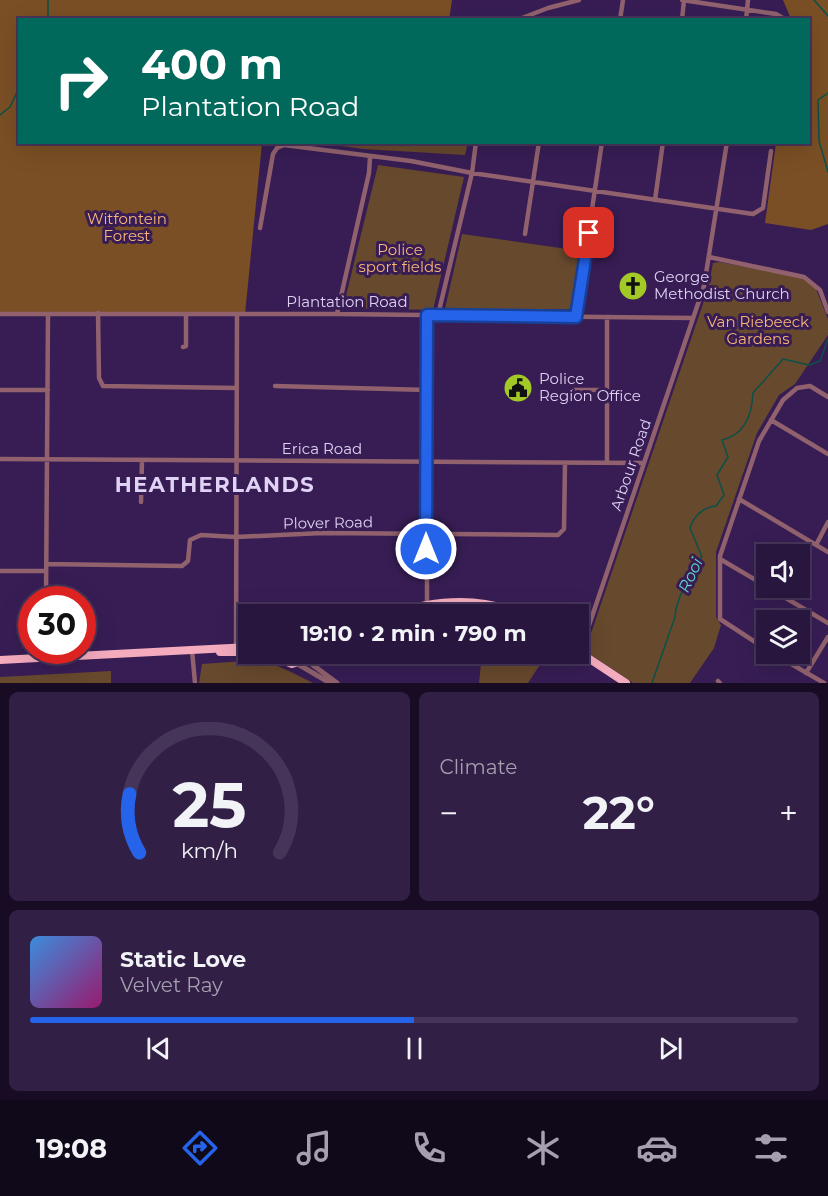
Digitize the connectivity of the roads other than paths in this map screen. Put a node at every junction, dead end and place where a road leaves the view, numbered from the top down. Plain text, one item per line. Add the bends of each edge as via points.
1 (579, 0) edge
2 (623, 0) edge
3 (683, 0) edge
4 (748, 0) edge
5 (568, 1) edge
6 (747, 10) junction
7 (522, 18) edge
8 (620, 18) edge
9 (682, 18) edge
10 (746, 18) edge
11 (783, 18) edge
12 (476, 144) edge
13 (538, 144) edge
14 (602, 144) edge
15 (663, 144) edge
16 (727, 144) edge
17 (771, 151) dead end
18 (370, 157) junction
19 (472, 173) junction
20 (533, 182) junction
21 (595, 191) junction
22 (655, 200) junction
23 (717, 209) junction
24 (260, 228) dead end
25 (525, 234) dead end
26 (709, 257) junction
27 (828, 312) edge
28 (98, 313) junction
29 (0, 314) edge
30 (48, 314) junction
31 (186, 314) junction
32 (237, 314) junction
33 (337, 314) junction
34 (427, 315) junction
35 (438, 315) junction
36 (576, 317) junction
37 (607, 317) junction
38 (693, 318) junction
39 (183, 347) dead end
40 (275, 386) dead end
41 (237, 388) junction
42 (0, 390) edge
43 (48, 390) junction
44 (428, 390) junction
45 (574, 390) dead end
46 (608, 390) junction
47 (828, 397) edge
48 (771, 420) junction
49 (828, 454) edge
50 (0, 459) edge
51 (47, 460) junction
52 (142, 460) junction
53 (237, 460) junction
54 (427, 462) junction
55 (565, 463) junction
56 (607, 463) junction
57 (644, 463) junction
58 (739, 499) junction
59 (141, 502) dead end
60 (828, 522) edge
61 (426, 533) junction
62 (236, 537) junction
63 (816, 545) junction
64 (828, 552) edge
65 (720, 559) junction
66 (46, 564) junction
67 (0, 571) edge
68 (46, 571) junction
69 (756, 580) edge
70 (46, 586) edge
71 (786, 598) edge
72 (427, 604) edge
73 (439, 604) edge
74 (490, 604) edge
75 (589, 623) edge
76 (828, 623) edge
77 (828, 637) edge
78 (756, 642) edge
79 (236, 646) joint
80 (192, 651) junction
81 (96, 653) edge
82 (18, 658) edge
83 (589, 659) edge
84 (0, 660) edge
85 (307, 664) edge
86 (309, 664) edge
87 (791, 664) edge
88 (806, 673) junction
89 (195, 683) edge
90 (330, 683) edge
91 (336, 683) edge
92 (626, 683) edge
93 (824, 683) edge

1 - 5 street
2 - 8 street
3 - 6 street
3 - 9 street
4 - 6 street
5 - 7 street
6 - 10 street
6 - 11 street
12 - 19 street
13 - 20 street
14 - 21 street
15 - 22 street
16 - 23 street, Arbour Road
17 - 23 street via 761,211 753,214
18 - 19 street
18 - 24 street via 277,148
18 - 33 street
19 - 20 street
19 - 35 street
20 - 21 street
20 - 25 street
21 - 22 street
21 - 36 street
22 - 23 street
23 - 26 street, Arbour Road
26 - 27 street via 804,277 818,287
26 - 38 street, Arbour Road
28 - 30 street, Plantation Road
28 - 31 street, Plantation Road
28 - 41 street via 99,378 103,386
29 - 30 street, Plantation Road
30 - 43 street
31 - 32 street, Plantation Road
31 - 39 street
32 - 33 street, Plantation Road
32 - 41 street
33 - 34 street, Plantation Road
34 - 35 street, Plantation Road
34 - 44 street
35 - 36 street, Plantation Road
36 - 37 street, Plantation Road
37 - 38 street, Plantation Road
37 - 46 street
38 - 57 street, Arbour Road
40 - 44 street
41 - 53 street
42 - 43 street
43 - 51 street
44 - 54 street
45 - 46 street
46 - 56 street
47 - 48 street via 803,386 787,395
48 - 49 street
48 - 58 street via 756,447
50 - 51 street, Erica Road
51 - 52 street, Erica Road
51 - 66 street
52 - 53 street, Erica Road
52 - 59 street
53 - 54 street, Erica Road
53 - 62 street
54 - 55 street, Erica Road
54 - 61 street
55 - 56 street, Erica Road
55 - 61 street, Plover Road via 564,526 560,534
56 - 57 street, Erica Road
57 - 75 street, Arbour Road
58 - 63 street
58 - 65 street
60 - 63 street
61 - 62 street, Plover Road
61 - 72 street
62 - 66 street, Plover Road via 194,536 189,543 187,563 179,566
62 - 79 street
63 - 64 street
65 - 69 street
65 - 78 street via 720,618
66 - 68 street
67 - 68 street
68 - 70 street
71 - 76 street
73 - 74 highway via 455,600
77 - 88 street
79 - 80 highway
80 - 81 highway
80 - 89 street
82 - 84 highway
83 - 92 highway
85 - 90 street
86 - 91 street
87 - 88 street
88 - 93 street

